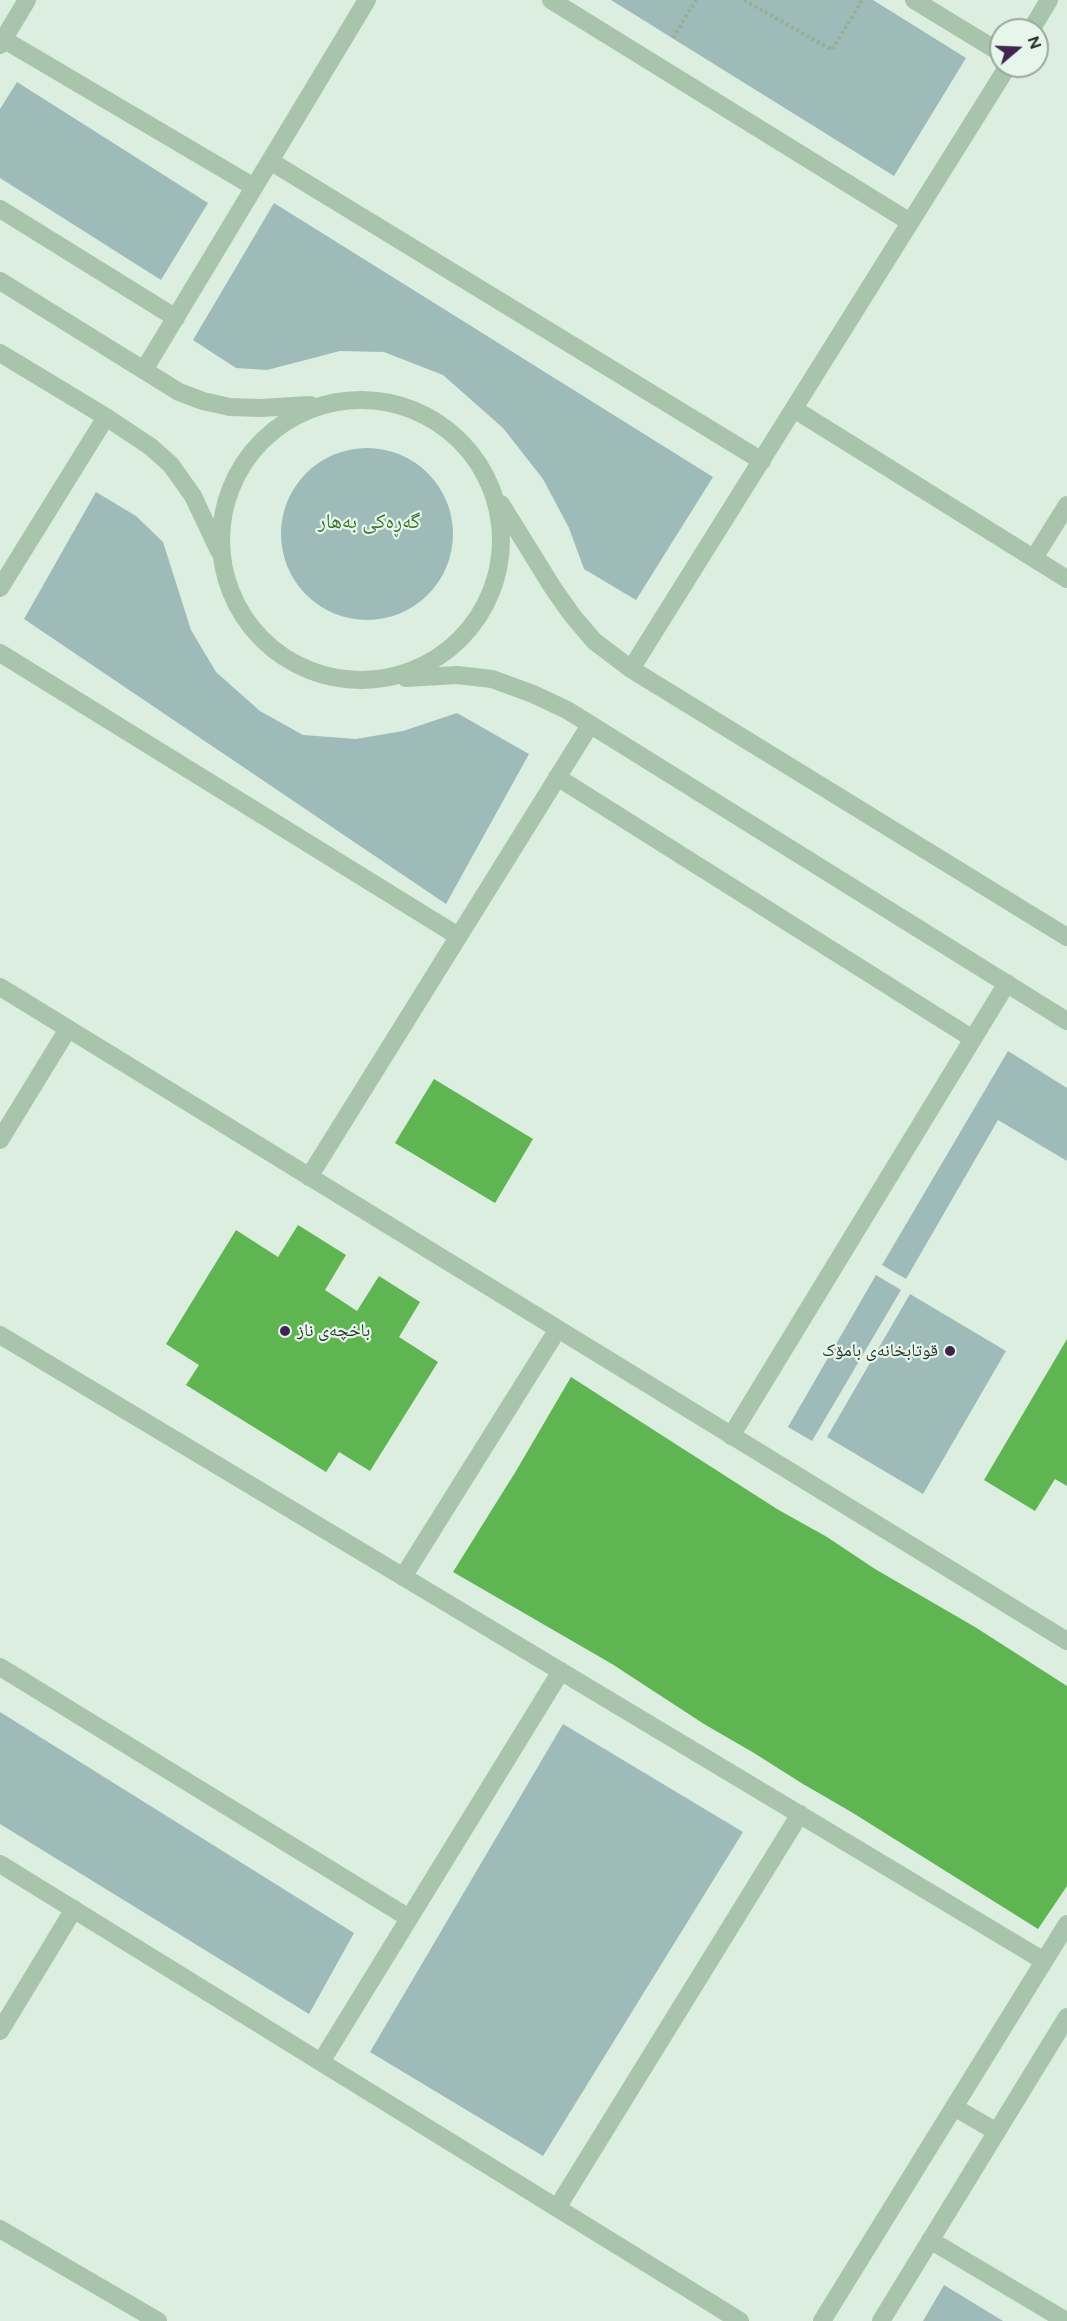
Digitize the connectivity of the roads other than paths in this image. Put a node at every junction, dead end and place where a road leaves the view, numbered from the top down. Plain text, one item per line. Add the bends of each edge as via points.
1 (27, 0) edge
2 (366, 0) edge
3 (551, 0) edge
4 (914, 0) edge
5 (1049, 0) edge
6 (1038, 18) edge
7 (2, 42) edge
8 (989, 46) edge
9 (1000, 78) edge
10 (270, 161) junction
11 (254, 187) junction
12 (0, 209) edge
13 (910, 222) junction
14 (0, 281) edge
15 (176, 318) junction
16 (0, 352) edge
17 (144, 370) junction
18 (323, 404) junction
19 (794, 409) junction
20 (106, 417) junction
21 (762, 461) junction
22 (487, 479) junction
23 (1067, 505) edge
24 (222, 558) junction
25 (1034, 558) junction
26 (1067, 579) edge
27 (0, 588) edge
28 (0, 653) edge
29 (631, 669) junction
30 (378, 679) junction
31 (590, 725) junction
32 (557, 777) junction
33 (458, 936) junction
34 (1067, 937) edge
35 (1007, 984) junction
36 (0, 987) edge
37 (1067, 1021) edge
38 (68, 1029) junction
39 (974, 1039) junction
40 (0, 1140) edge
41 (309, 1177) junction
42 (558, 1329) junction
43 (0, 1335) edge
44 (731, 1436) junction
45 (403, 1577) junction
46 (1067, 1641) edge
47 (0, 1667) edge
48 (561, 1671) junction
49 (800, 1814) junction
50 (0, 1863) edge
51 (74, 1910) junction
52 (409, 1918) junction
53 (1067, 1924) edge
54 (1044, 1961) junction
55 (1067, 2018) edge
56 (0, 2031) edge
57 (321, 2061) junction
58 (954, 2107) junction
59 (997, 2132) junction
60 (557, 2208) junction
61 (0, 2229) edge
62 (930, 2240) junction
63 (158, 2321) edge
64 (740, 2321) edge
65 (822, 2321) edge
66 (881, 2321) edge
67 (1066, 2321) edge

1 - 7 street
2 - 10 street
3 - 13 street
4 - 8 street
5 - 6 street
7 - 11 street
9 - 13 street
10 - 11 street
10 - 21 street
11 - 15 street
12 - 15 street
13 - 19 street
14 - 17 street
15 - 17 street
16 - 20 street
17 - 18 street via 179,392 230,407
18 - 22 street via 345,400 388,402 428,416 462,443
18 - 24 street via 284,422 244,461 223,514
19 - 21 street
19 - 25 street
20 - 24 street via 171,465 193,496
20 - 27 street
21 - 29 street
22 - 29 street via 572,615 594,641
22 - 30 street via 500,520 501,542 499,564 487,601 468,630 438,657 409,672
23 - 25 street
24 - 30 street via 245,619 275,651 313,672 356,680
25 - 26 street
28 - 33 street
29 - 34 street
30 - 31 street via 457,675 492,679 533,694
31 - 32 street
31 - 35 street
32 - 33 street
32 - 39 street
33 - 41 street
35 - 37 street
35 - 39 street
36 - 38 street
38 - 40 street
38 - 41 street
39 - 44 street
41 - 42 street
42 - 44 street
42 - 45 street
43 - 45 street
44 - 46 street
45 - 48 street
47 - 52 street
48 - 49 street
48 - 52 street
49 - 54 street
49 - 60 street
50 - 51 street
51 - 56 street
51 - 57 street
52 - 57 street
53 - 54 street
54 - 58 street
55 - 59 street
57 - 60 street
58 - 59 street
58 - 65 street
59 - 62 street
60 - 64 street
61 - 63 street
62 - 66 street
62 - 67 street

